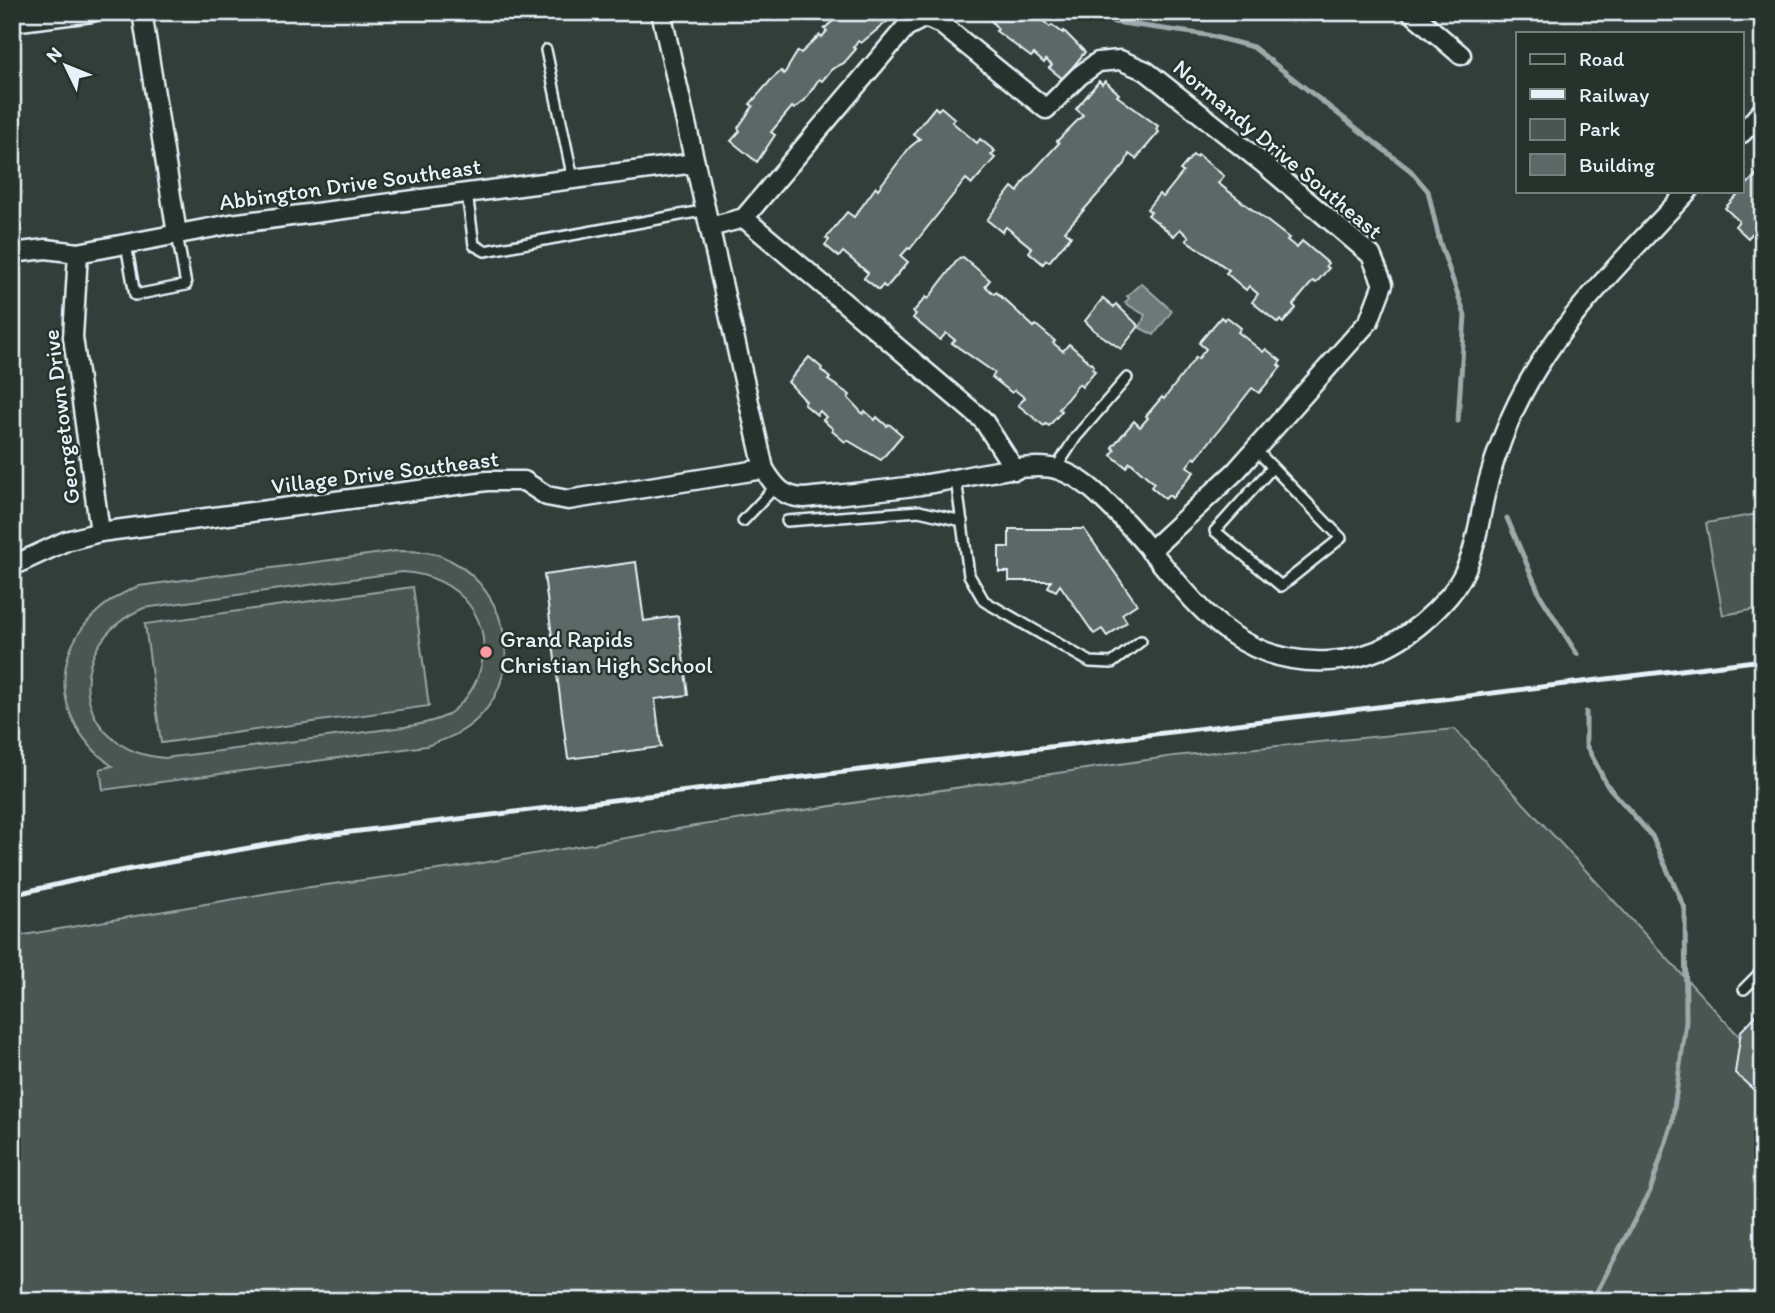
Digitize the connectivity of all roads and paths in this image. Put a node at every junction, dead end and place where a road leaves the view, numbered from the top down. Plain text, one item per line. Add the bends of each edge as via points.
1 (92, 12) edge
2 (142, 12) edge
3 (661, 12) edge
4 (1411, 12) edge
5 (41, 15) edge
6 (12, 22) edge
7 (546, 50) dead end
8 (1461, 55) dead end
9 (1763, 110) edge
10 (1744, 130) edge
11 (695, 163) junction
12 (573, 179) junction
13 (467, 192) junction
14 (1687, 192) edge
15 (744, 218) junction
16 (709, 219) junction
17 (177, 234) junction
18 (126, 244) junction
19 (12, 253) edge
20 (78, 253) junction
21 (1127, 378) dead end
22 (1255, 449) junction
23 (1056, 468) junction
24 (1272, 468) junction
25 (764, 469) junction
26 (1015, 470) junction
27 (956, 479) junction
28 (775, 486) junction
29 (743, 521) dead end
30 (787, 521) dead end
31 (962, 521) junction
32 (100, 533) junction
33 (1150, 551) junction
34 (12, 566) edge
35 (1141, 641) dead end
36 (1763, 970) edge
37 (1744, 989) dead end

1 - 5 street
2 - 17 street
3 - 11 street
4 - 8 street
5 - 6 street
7 - 12 lane
9 - 10 street
11 - 12 street, Abbington Drive Southeast
11 - 16 street
12 - 13 street, Abbington Drive Southeast
13 - 16 lane via 474,245 485,251
13 - 17 street, Abbington Drive Southeast
14 - 33 street via 1584,303 1547,351 1511,418 1462,577 1404,638 1360,657 1336,661 1315,662 1272,653 1243,643 1212,622
15 - 16 street
15 - 22 street, Normandy Drive Southeast via 906,27 925,18 941,24 1046,109 1098,62 1120,60 1146,71 1371,256 1384,284 1368,321
15 - 26 street via 983,420
16 - 25 street
17 - 18 street, Abbington Drive Southeast
17 - 18 lane via 186,285 135,295
18 - 20 street, Abbington Drive Southeast
19 - 20 street, Abbington Drive Southeast via 46,249
20 - 32 street, Georgetown Drive via 73,338
21 - 23 lane
22 - 24 lane
22 - 33 street, Normandy Drive Southeast
23 - 26 street
23 - 33 street via 1088,485
24 - 24 lane via 1341,538 1281,586 1215,531
25 - 28 street
25 - 32 street, Village Drive Southeast via 568,500 547,496 524,481 487,481
26 - 27 street
27 - 28 street via 804,498 788,497
27 - 31 lane
28 - 29 lane
30 - 31 lane via 919,511
31 - 35 lane via 969,575 985,601 1090,662 1112,663
32 - 34 street, Village Drive Southeast via 66,541
36 - 37 lane

